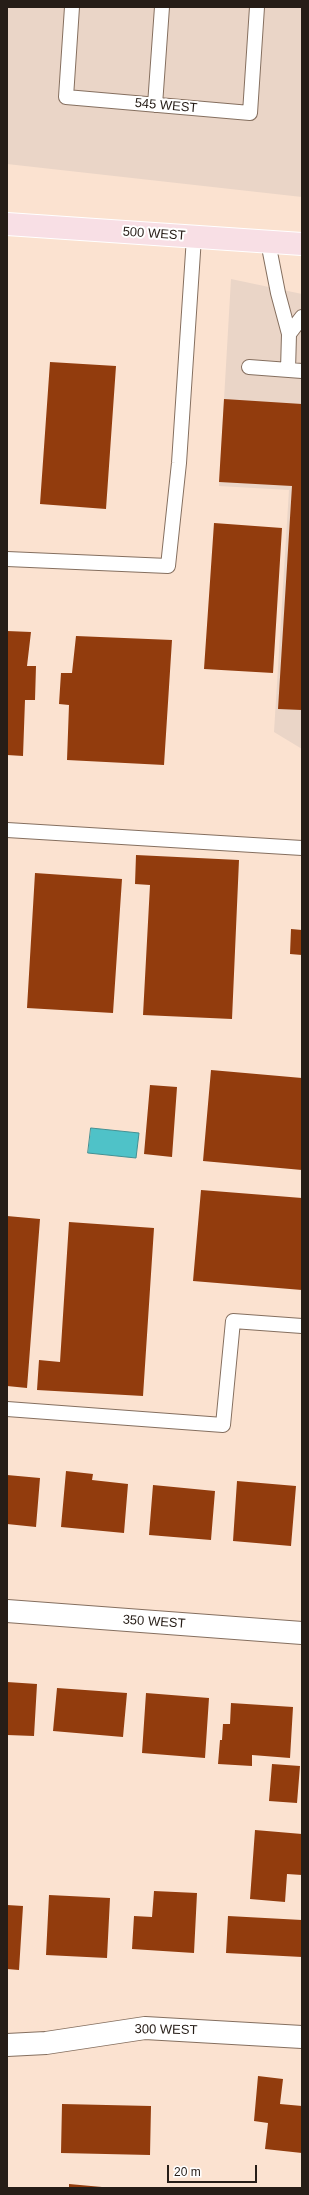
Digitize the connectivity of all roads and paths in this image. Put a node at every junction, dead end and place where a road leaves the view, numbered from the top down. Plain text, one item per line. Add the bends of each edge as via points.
1 (72, 7) edge
2 (162, 7) edge
3 (257, 7) edge
4 (155, 105) junction
5 (7, 224) edge
6 (194, 237) junction
7 (268, 242) junction
8 (302, 244) edge
9 (302, 317) edge
10 (289, 334) junction
11 (249, 368) dead end
12 (288, 370) junction
13 (302, 371) edge
14 (7, 559) edge
15 (7, 830) edge
16 (302, 848) edge
17 (302, 1326) edge
18 (7, 1409) edge
19 (7, 1611) edge
20 (302, 1633) edge
21 (302, 2037) edge
22 (7, 2045) edge

1 - 4 lane, 545 WEST via 66,97
2 - 4 lane
3 - 4 lane, 545 WEST via 250,113
5 - 6 main road, 500 WEST
6 - 7 main road, 500 WEST
6 - 14 lane via 168,566
7 - 8 main road, 500 WEST
7 - 10 lane
9 - 10 lane
10 - 12 lane
11 - 12 lane
12 - 13 lane
15 - 16 lane
17 - 18 lane via 233,1321 223,1425
19 - 20 street, 350 WEST
21 - 22 street, 300 WEST via 145,2028 46,2043

